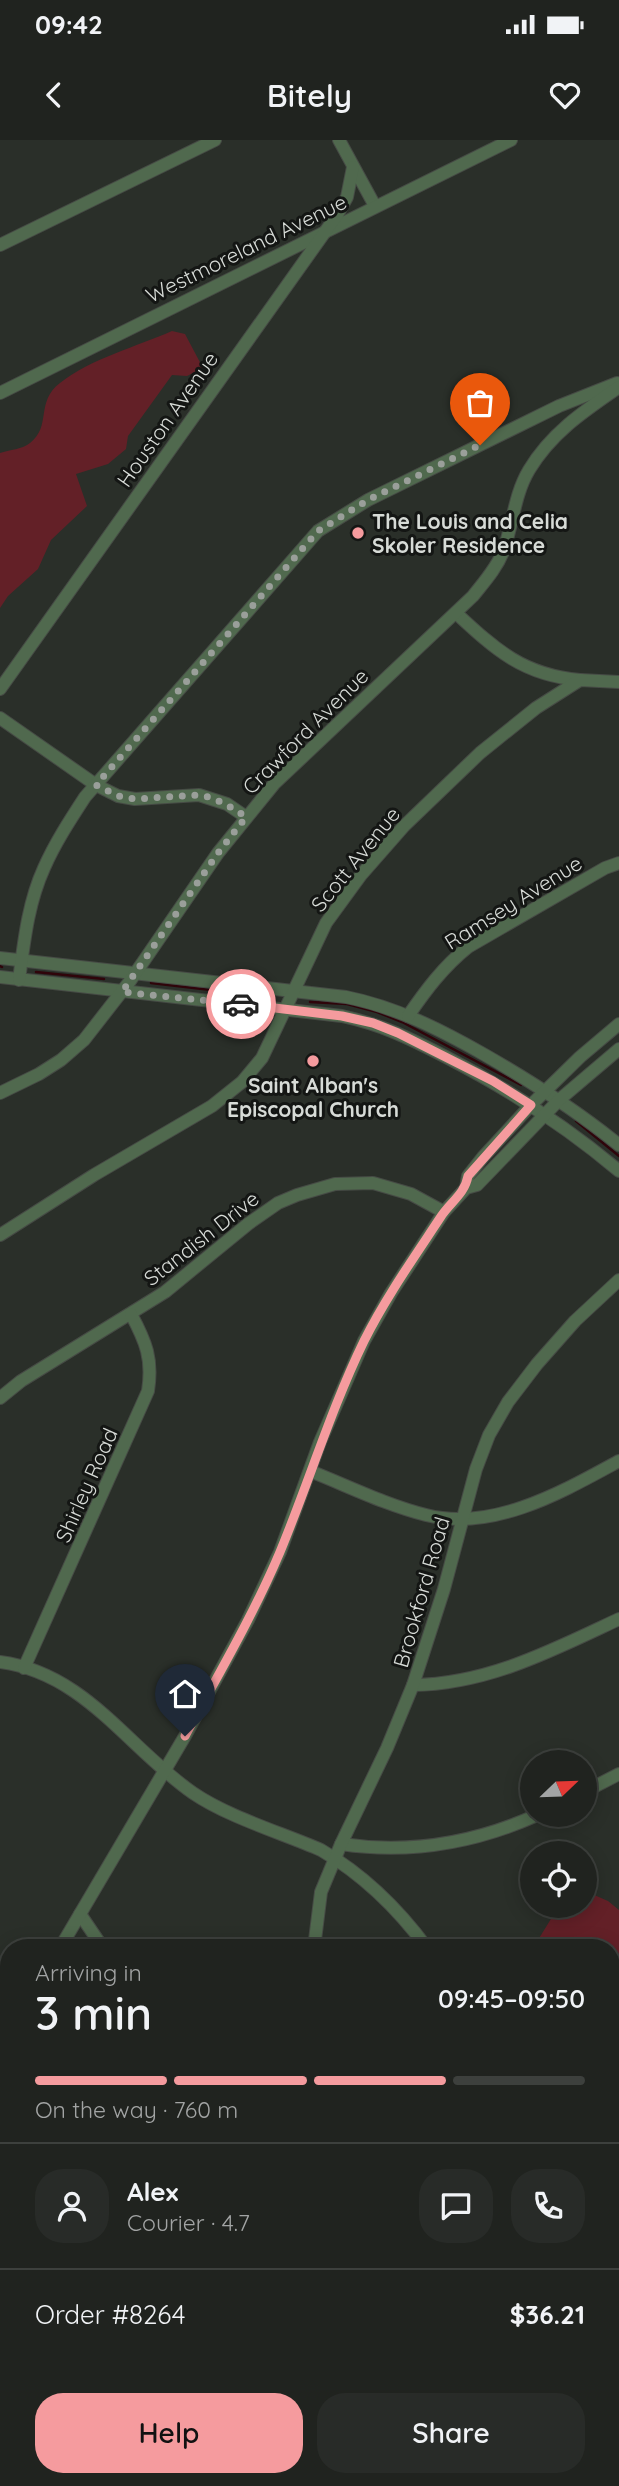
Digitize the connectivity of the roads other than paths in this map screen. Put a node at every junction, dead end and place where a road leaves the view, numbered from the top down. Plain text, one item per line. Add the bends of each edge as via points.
1 (215, 140) edge
2 (339, 140) edge
3 (511, 140) edge
4 (353, 167) junction
5 (375, 206) junction
6 (327, 229) junction
7 (0, 245) edge
8 (619, 385) edge
9 (0, 393) edge
10 (456, 613) junction
11 (580, 680) junction
12 (619, 682) edge
13 (0, 689) edge
14 (0, 718) edge
15 (96, 785) junction
16 (246, 817) junction
17 (619, 863) edge
18 (0, 958) edge
19 (21, 961) junction
20 (136, 973) junction
21 (0, 977) edge
22 (19, 980) junction
23 (293, 991) junction
24 (122, 992) junction
25 (285, 1010) junction
26 (408, 1016) junction
27 (619, 1024) edge
28 (619, 1049) edge
29 (545, 1091) junction
30 (0, 1093) edge
31 (559, 1100) junction
32 (531, 1105) junction
33 (545, 1114) junction
34 (619, 1146) edge
35 (619, 1171) edge
36 (466, 1188) junction
37 (444, 1212) junction
38 (0, 1235) edge
39 (619, 1280) edge
40 (131, 1314) junction
41 (0, 1398) edge
42 (619, 1461) edge
43 (310, 1471) junction
44 (463, 1519) junction
45 (619, 1619) edge
46 (0, 1662) edge
47 (24, 1668) junction
48 (413, 1685) junction
49 (163, 1770) junction
50 (619, 1774) edge
51 (597, 1785) edge
52 (520, 1821) edge
53 (341, 1844) junction
54 (335, 1858) junction
55 (80, 1914) junction
56 (65, 1939) edge
57 (97, 1939) edge
58 (315, 1939) edge
59 (419, 1939) edge

1 - 7 street
2 - 4 street
3 - 5 street, Westmoreland Avenue
4 - 5 street
4 - 6 street, Houston Avenue via 346,197
5 - 6 street, Westmoreland Avenue
6 - 9 street, Westmoreland Avenue
6 - 13 street, Houston Avenue
8 - 10 street, Crawford Avenue via 562,428 541,452 515,503 494,570
8 - 15 street via 559,406 368,500 318,531
10 - 11 street via 515,661 547,675
10 - 16 street, Crawford Avenue via 313,746
11 - 12 street
11 - 23 street, Scott Avenue via 480,753 404,826 326,923
14 - 15 street
15 - 16 street via 135,799 210,796
15 - 19 street via 63,830 43,870 26,925
16 - 20 street, Crawford Avenue
17 - 26 street, Ramsey Avenue via 468,947 433,981
18 - 19 street
19 - 20 street
19 - 22 street
20 - 23 street
20 - 24 street, Crawford Avenue
21 - 22 street
22 - 24 street
23 - 25 street, Scott Avenue
23 - 26 street via 377,1003
24 - 25 street
24 - 30 street, Crawford Avenue via 96,1027 61,1060
25 - 32 street via 373,1023 493,1081
25 - 38 street, Scott Avenue via 261,1058 222,1099
26 - 29 street
27 - 29 street
28 - 31 street
29 - 31 street
29 - 32 street
31 - 33 street
31 - 34 street
32 - 33 street
32 - 36 street via 468,1176
33 - 35 street
33 - 36 street via 477,1185
36 - 37 street
37 - 40 street, Standish Drive via 411,1194 373,1183 335,1184 297,1195 248,1224
37 - 43 street via 364,1341
39 - 44 street, Brookford Road via 567,1330 508,1402 489,1435
40 - 41 street, Standish Drive
40 - 47 street, Shirley Road via 150,1356 148,1391
42 - 44 street via 525,1507
43 - 44 street via 428,1516
43 - 49 street via 248,1620
44 - 48 street, Brookford Road
45 - 48 street via 491,1674
46 - 47 street
47 - 49 street via 82,1695
48 - 53 street, Brookford Road
49 - 54 street via 215,1805
49 - 55 street
50 - 51 street
52 - 53 street via 442,1844 378,1848
53 - 54 street, Brookford Road
54 - 58 street, Brookford Road via 321,1892
54 - 59 street via 392,1907
55 - 56 street
55 - 57 street

